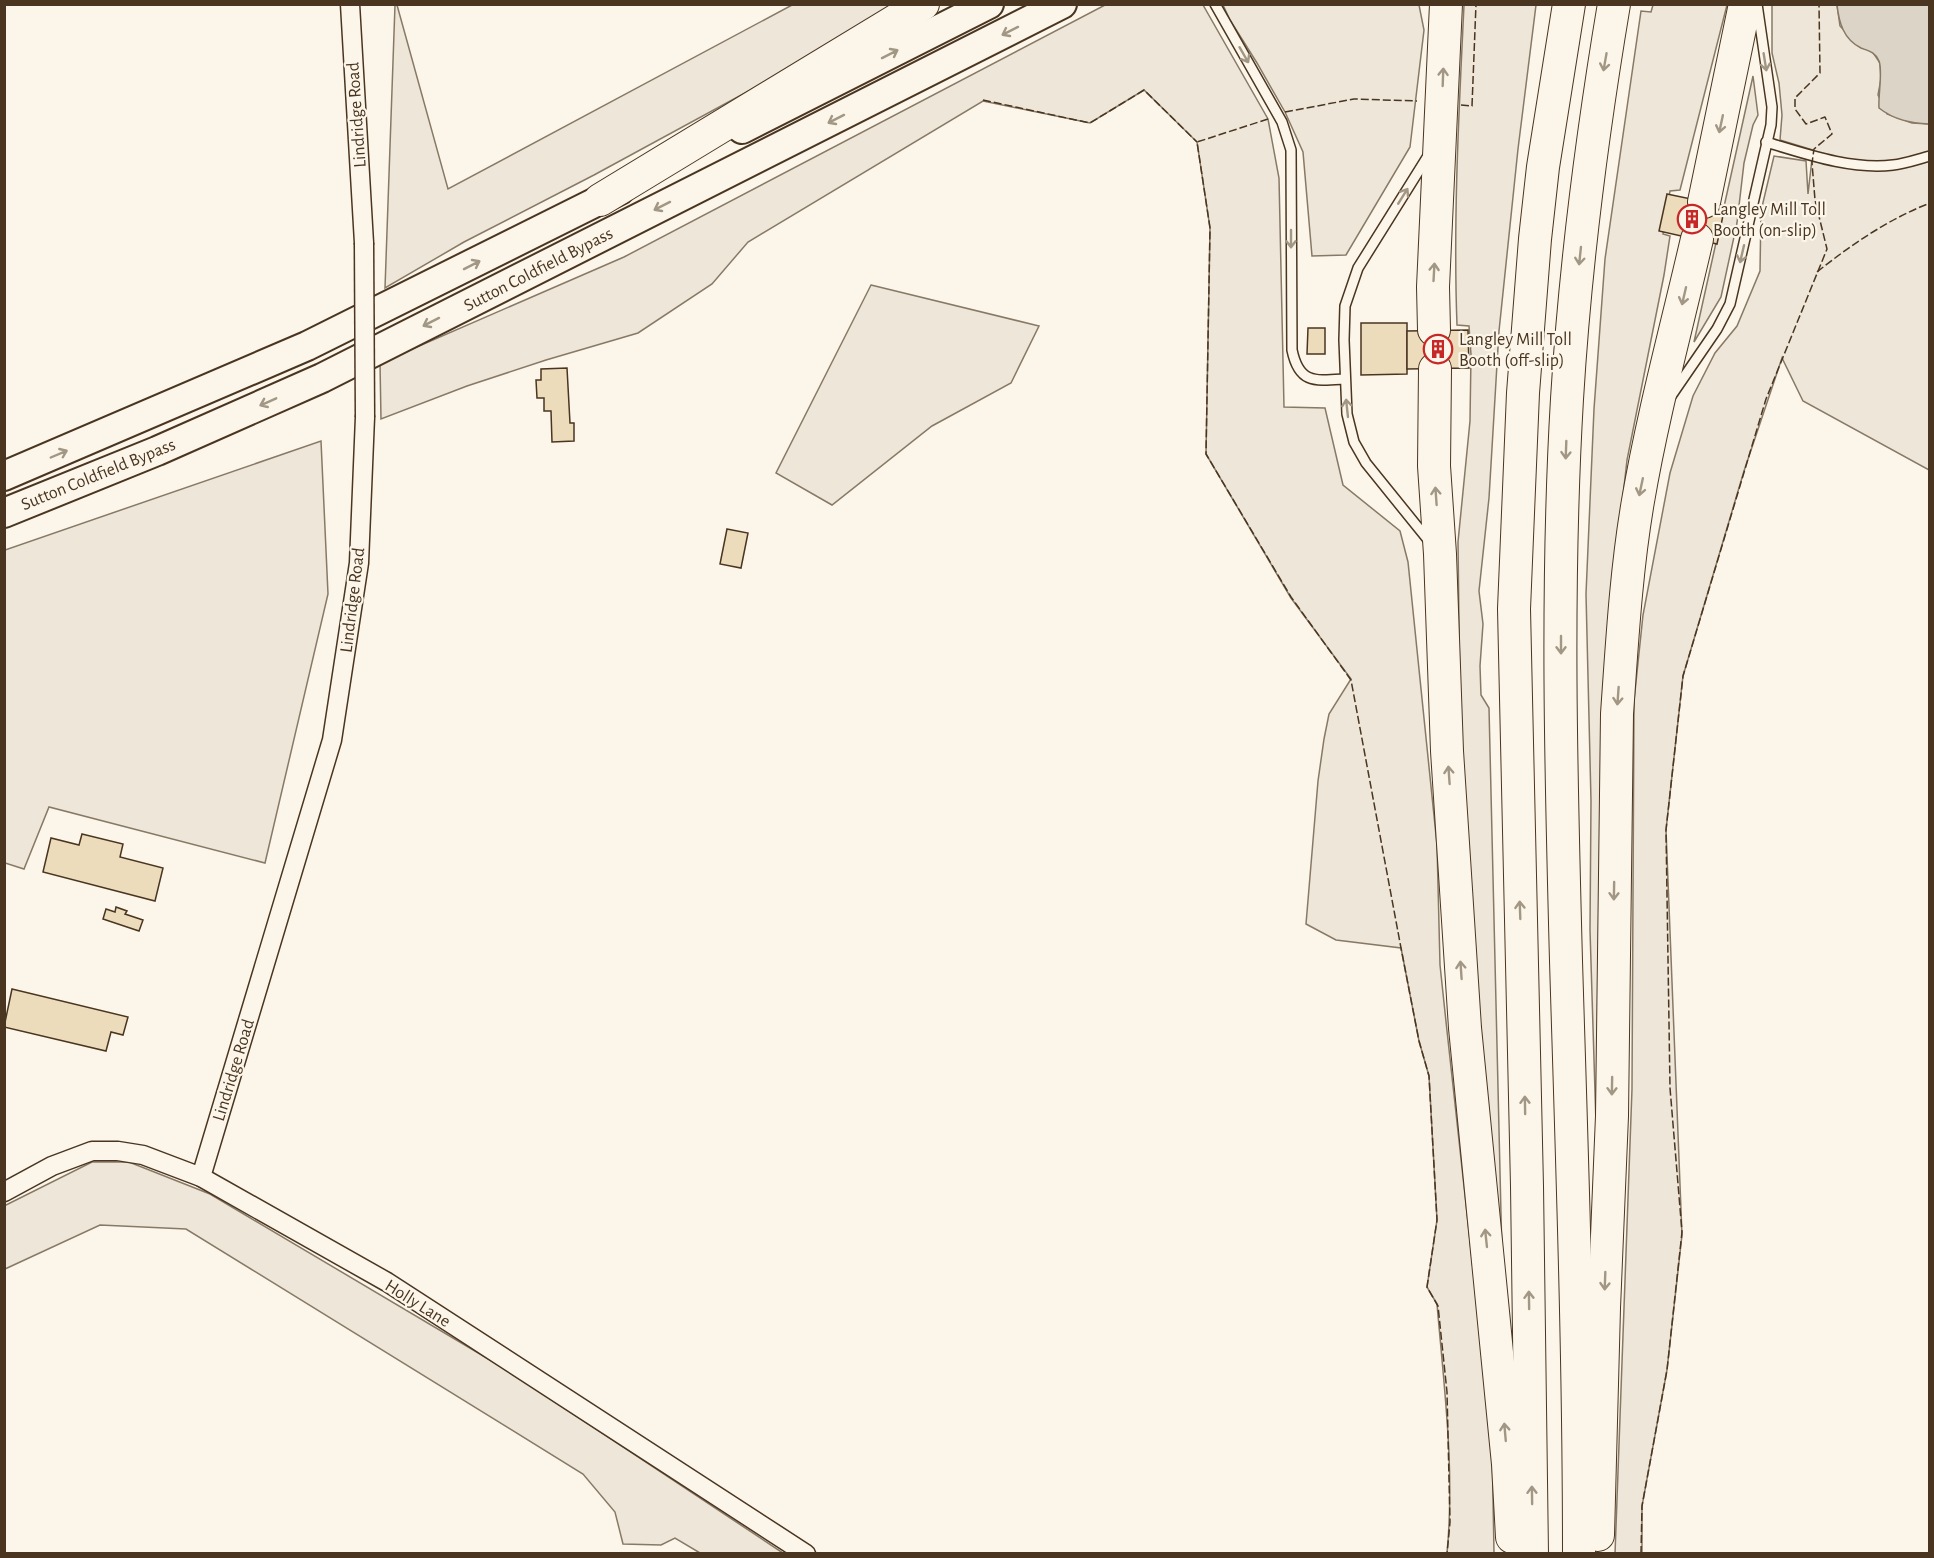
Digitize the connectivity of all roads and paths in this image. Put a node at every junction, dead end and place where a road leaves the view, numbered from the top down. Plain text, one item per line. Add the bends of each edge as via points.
1 (350, 4) edge
2 (923, 4) edge
3 (989, 4) edge
4 (1062, 4) edge
5 (1215, 4) edge
6 (1446, 4) edge
7 (1569, 4) edge
8 (1614, 4) edge
9 (1745, 4) edge
10 (1757, 4) edge
11 (1440, 137) junction
12 (1766, 142) junction
13 (1929, 156) edge
14 (600, 200) junction
15 (1704, 202) dead end
16 (1697, 239) dead end
17 (1434, 330) dead end
18 (1435, 369) dead end
19 (1345, 379) junction
20 (1656, 417) junction
21 (4, 476) edge
22 (4, 513) edge
23 (1440, 554) junction
24 (201, 1177) junction
25 (4, 1192) edge
26 (806, 1554) edge
27 (1513, 1554) edge
28 (1532, 1554) edge
29 (1579, 1554) edge
30 (1597, 1554) edge

1 - 24 street, Lindridge Road, bridge via 364,243 365,417 359,563 332,740
2 - 14 highway
14 -> 3 highway, Sutton Coldfield Bypass
4 -> 22 highway, Sutton Coldfield Bypass via 322,378 147,456
5 -> 19 lane via 1282,122 1291,150 1295,367 1317,380
11 -> 6 highway
28 -> 7 highway via 1514,609 1523,393 1535,239
8 -> 29 highway via 1576,295 1567,401 1561,601
9 -> 15 highway
10 -> 12 lane via 1772,107
17 -> 11 highway
19 -> 11 lane via 1345,306 1358,268
12 - 13 lane via 1855,164 1893,165
12 -> 20 lane via 1730,304 1717,330
21 -> 14 highway, Sutton Coldfield Bypass via 307,346
16 -> 20 highway
23 -> 18 highway via 1434,466
23 -> 19 lane via 1366,463 1354,442
20 -> 30 highway via 1638,501 1617,714 1612,1116
27 -> 23 highway via 1507,1452 1465,1028
24 - 25 street, Holly Lane via 143,1155 92,1151 52,1166
24 - 26 street, Holly Lane via 387,1282

